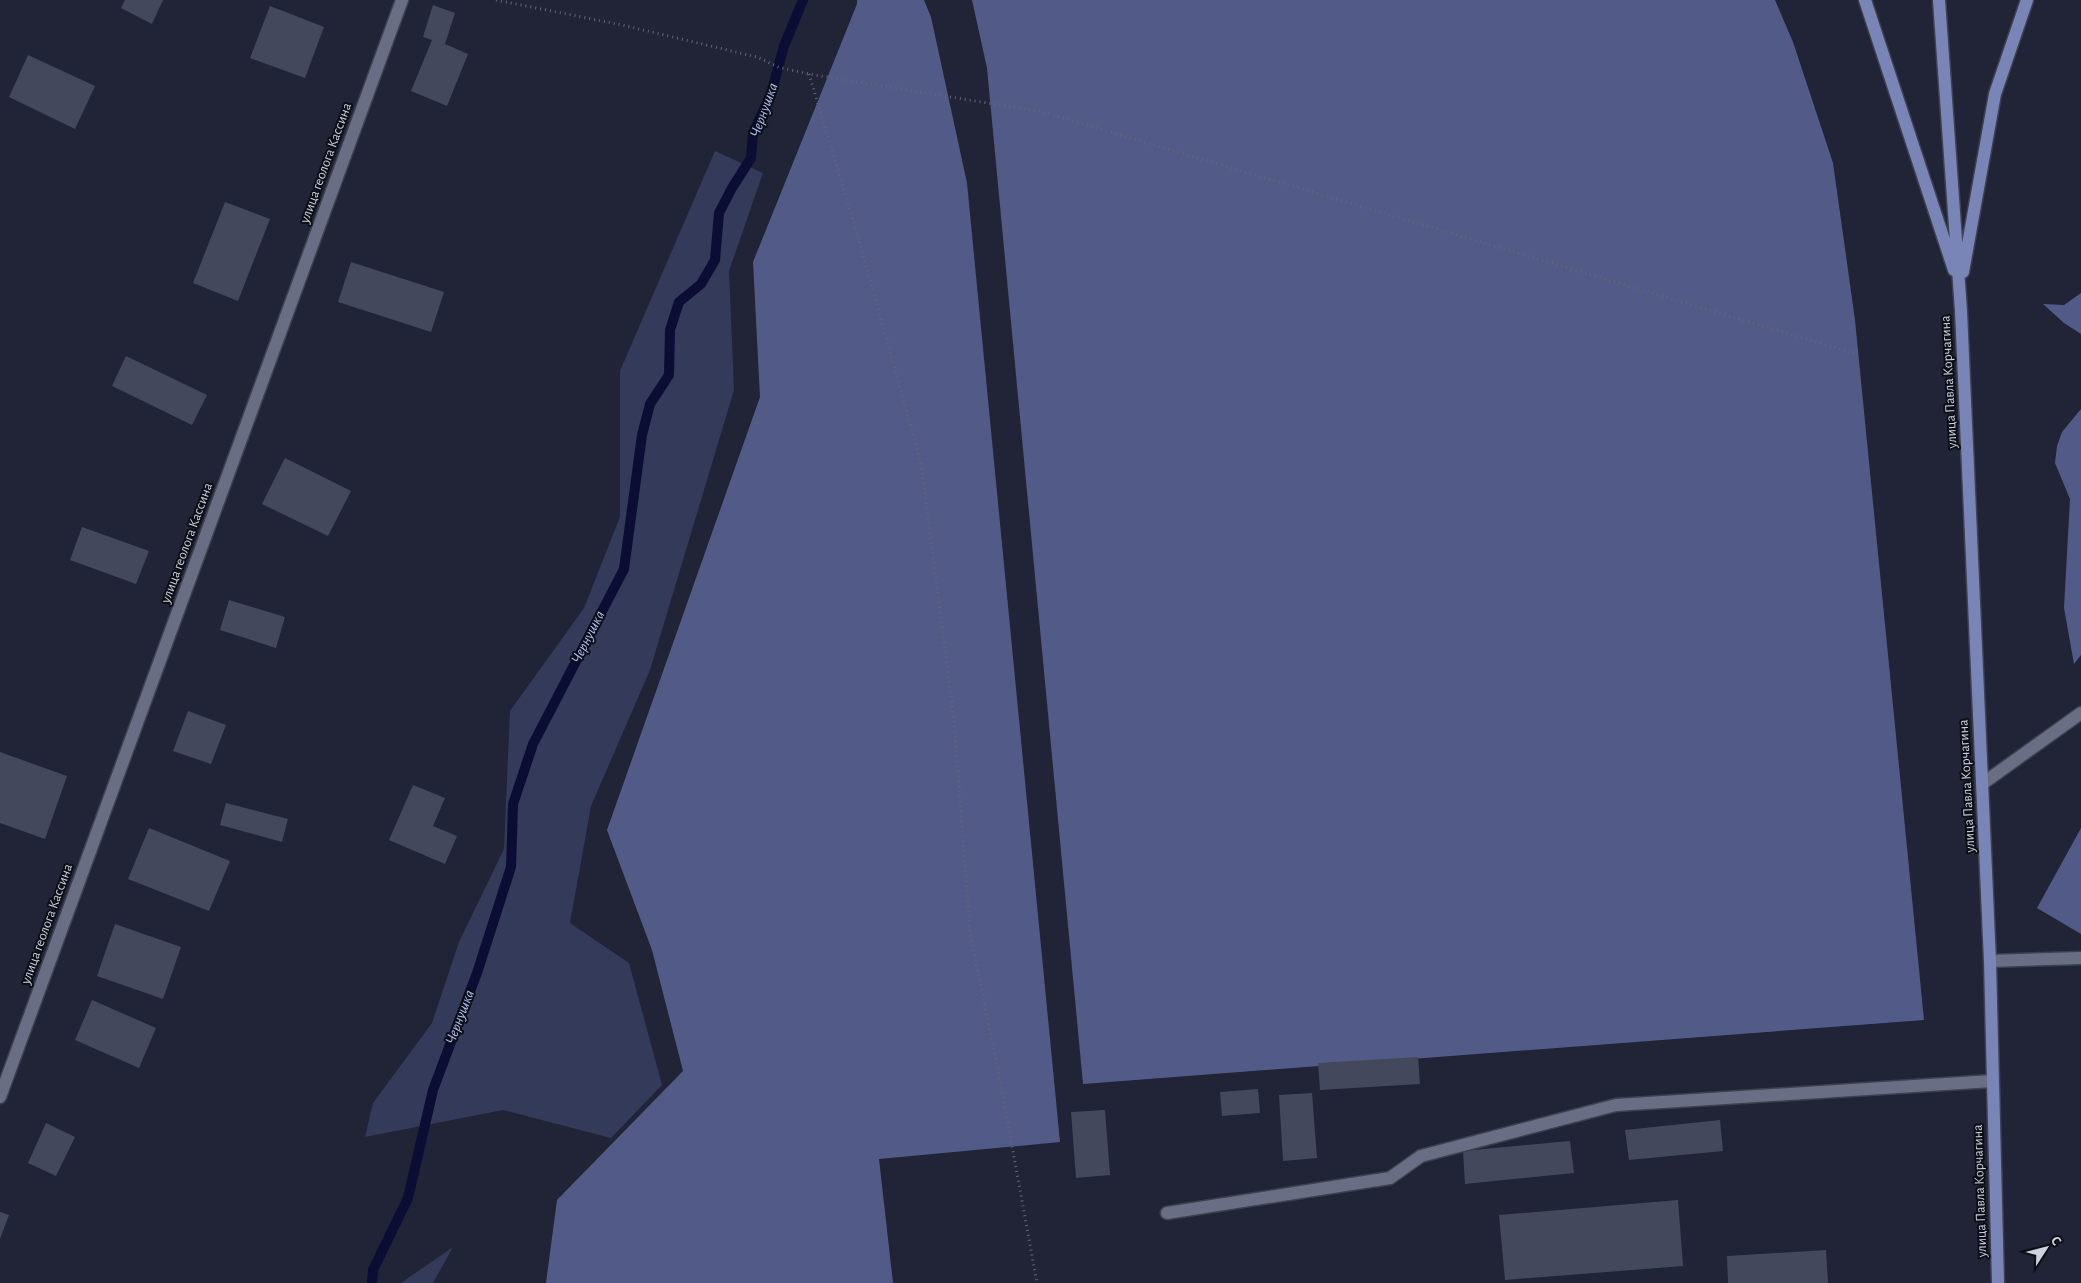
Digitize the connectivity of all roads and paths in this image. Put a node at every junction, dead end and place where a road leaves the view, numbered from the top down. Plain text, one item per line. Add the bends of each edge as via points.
1 (402, 0) edge
2 (496, 0) edge
3 (1865, 0) edge
4 (1938, 0) edge
5 (2027, 0) edge
6 (809, 74) junction
7 (1960, 289) junction
8 (1857, 354) dead end
9 (2081, 713) edge
10 (1982, 784) junction
11 (2081, 958) edge
12 (1990, 961) junction
13 (1992, 1081) junction
14 (0, 1097) edge
15 (1167, 1213) dead end
16 (1037, 1283) edge
17 (1998, 1283) edge

1 - 14 street, улица геолога Кассина
2 - 6 path via 757,57 778,67
3 - 7 main road
4 - 7 main road
5 - 7 main road via 1996,94
6 - 8 path via 1043,112
6 - 16 path via 921,463 954,720 970,934
7 - 10 main road, улица Павла Корчагина
9 - 10 street
10 - 12 main road, улица Павла Корчагина
11 - 12 street
12 - 13 main road, улица Павла Корчагина
13 - 15 street via 1616,1105 1421,1156 1390,1178
13 - 17 main road, улица Павла Корчагина

